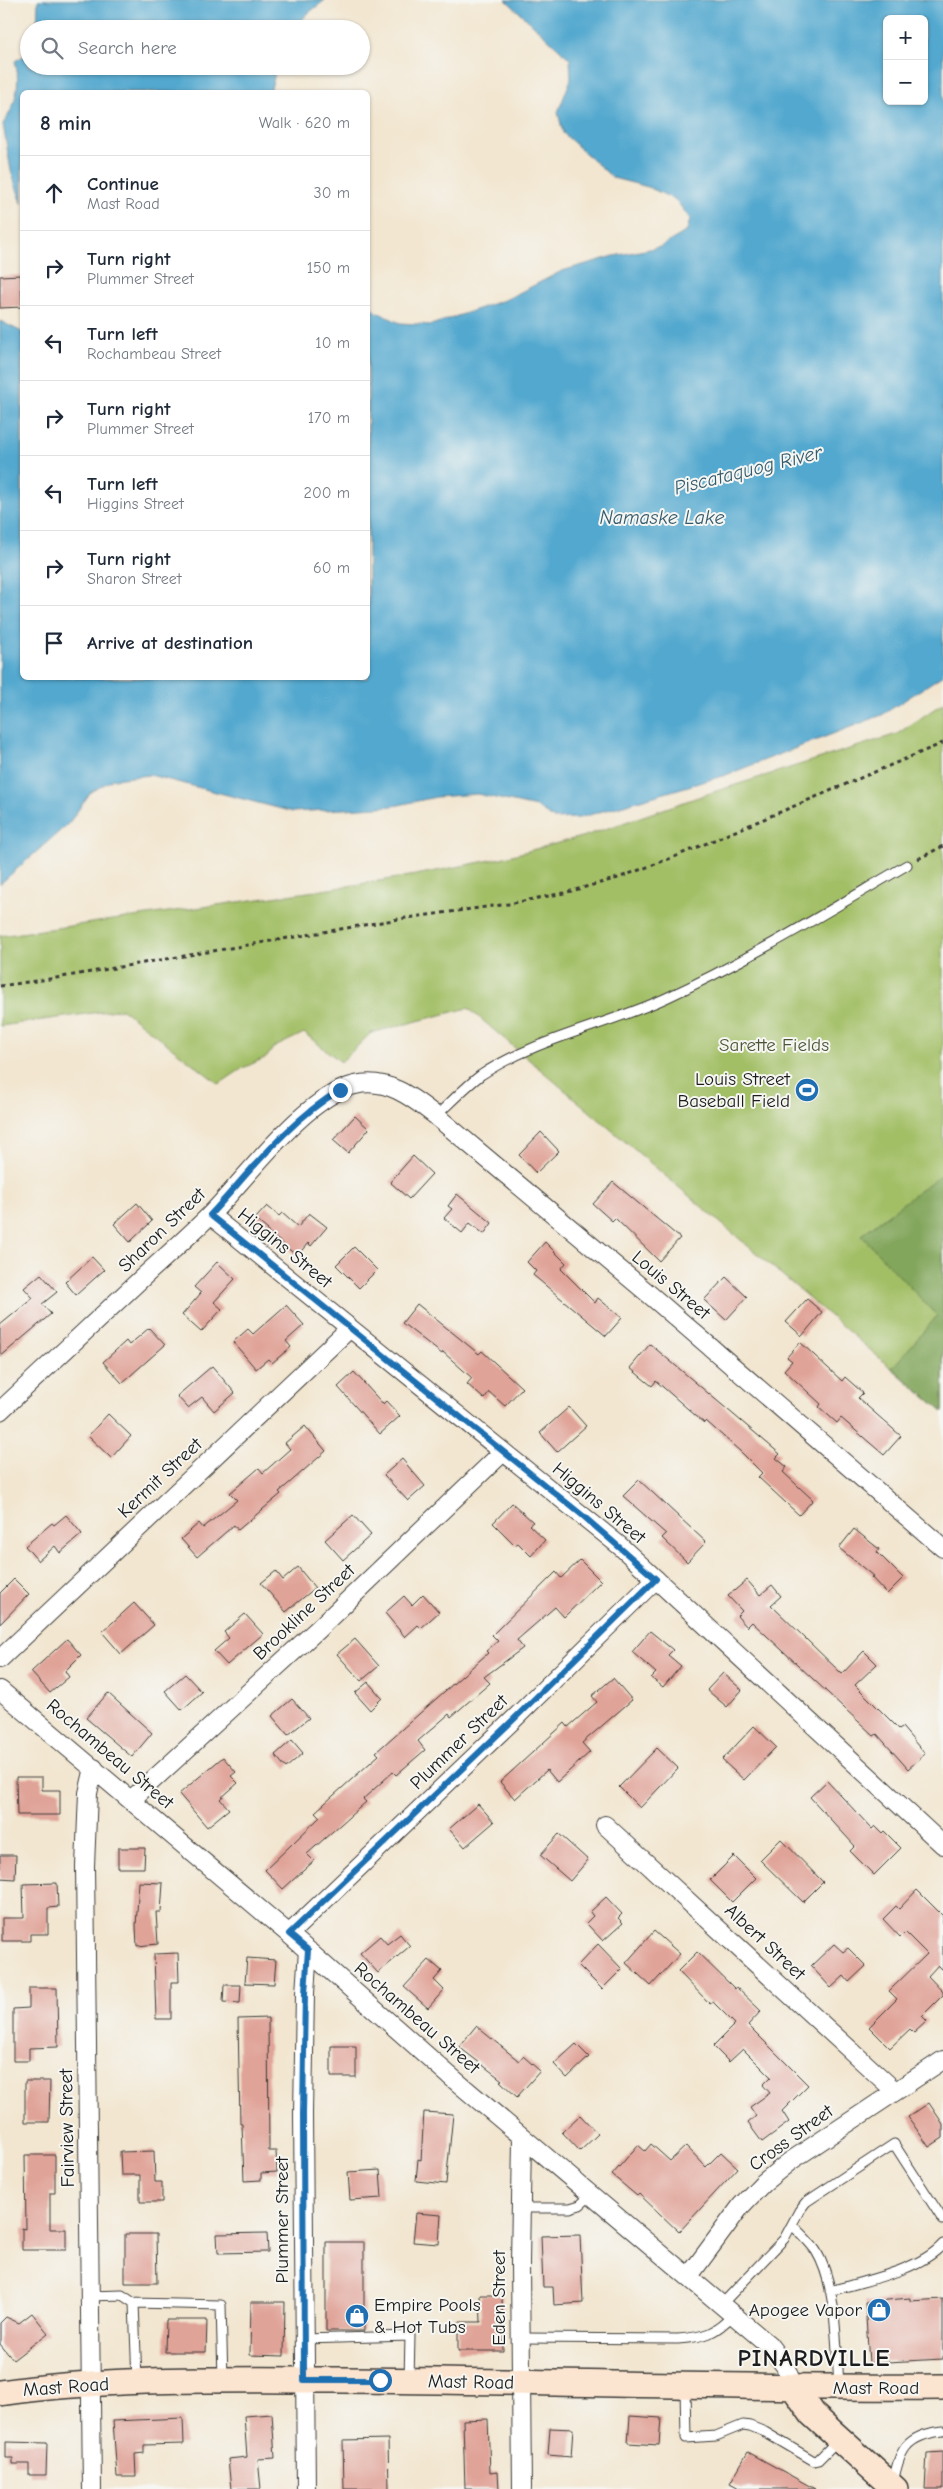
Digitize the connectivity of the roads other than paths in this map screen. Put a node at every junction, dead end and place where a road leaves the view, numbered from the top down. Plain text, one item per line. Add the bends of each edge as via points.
1 (907, 865) road end
2 (355, 1084) joint
3 (436, 1116) junction
4 (210, 1215) junction
5 (350, 1328) junction
6 (0, 1410) edge
7 (503, 1452) junction
8 (943, 1548) edge
9 (656, 1579) junction
10 (0, 1659) edge
11 (0, 1690) edge
12 (94, 1768) junction
13 (131, 1800) junction
14 (606, 1825) dead end
15 (943, 1845) edge
16 (289, 1934) junction
17 (308, 1950) junction
18 (943, 2060) edge
19 (895, 2091) junction
20 (522, 2138) junction
21 (591, 2194) junction
22 (521, 2208) junction
23 (943, 2220) edge
24 (792, 2225) junction
25 (943, 2244) edge
26 (689, 2276) junction
27 (830, 2291) junction
28 (89, 2296) junction
29 (134, 2303) junction
30 (728, 2309) junction
31 (520, 2338) junction
32 (304, 2339) junction
33 (304, 2380) junction
34 (223, 2381) junction
35 (409, 2381) junction
36 (138, 2383) junction
37 (520, 2383) junction
38 (90, 2384) junction
39 (684, 2384) junction
40 (943, 2387) edge
41 (794, 2388) junction
42 (840, 2388) junction
43 (0, 2393) edge
44 (943, 2431) edge
45 (839, 2439) junction
46 (894, 2488) edge
47 (92, 2489) edge
48 (306, 2489) edge
49 (522, 2489) edge

1 - 3 lane via 759,951 665,999 517,1055 481,1076
2 - 3 street, Louis Street via 389,1086
2 - 4 street, Sharon Street via 312,1109 288,1130
3 - 8 street, Louis Street via 657,1301
4 - 5 street, Higgins Street
4 - 6 street, Sharon Street
5 - 7 street, Higgins Street
5 - 10 street, Kermit Street
7 - 9 street, Higgins Street
7 - 13 street, Brookline Street via 318,1629
9 - 15 street, Higgins Street
9 - 16 street, Plummer Street
11 - 12 street, Rochambeau Street
12 - 13 street, Rochambeau Street
12 - 28 street, Fairview Street via 88,1793 86,1829
13 - 16 street, Rochambeau Street
14 - 19 street, Albert Street
16 - 17 street, Rochambeau Street
17 - 20 street, Rochambeau Street
17 - 32 street, Plummer Street via 303,2114
18 - 19 street, Cross Street
19 - 26 street, Cross Street via 763,2182
20 - 21 street, Rochambeau Street
20 - 22 street, Eden Street
21 - 22 lane via 580,2205 570,2208
21 - 26 street, Rochambeau Street
22 - 31 street, Eden Street
23 - 24 lane via 894,2144 806,2202
24 - 27 lane via 816,2251
24 - 30 lane
25 - 27 lane via 922,2260 883,2276
26 - 30 street, Rochambeau Street
27 - 42 lane
28 - 29 lane via 122,2295
28 - 38 street, Fairview Street
29 - 34 lane via 221,2305
29 - 36 lane
30 - 31 lane via 720,2328 696,2338
30 - 41 street, Rochambeau Street via 770,2345 785,2366
31 - 37 street, Eden Street
32 - 33 street, Plummer Street
32 - 35 lane via 410,2336
33 - 34 main road, Mast Road
33 - 35 main road, Mast Road
33 - 48 street, Plummer Street
34 - 36 main road, Mast Road
35 - 37 main road, Mast Road
36 - 38 main road, Mast Road
37 - 39 main road, Mast Road
37 - 49 street, Eden Street
38 - 43 main road, Mast Road
38 - 47 street, Fairview Street
39 - 41 main road, Mast Road
39 - 45 lane via 686,2438 716,2436 743,2425 750,2426 814,2461
40 - 42 main road, Mast Road
41 - 42 main road, Mast Road
41 - 45 main road via 812,2414
44 - 46 lane via 920,2436 901,2452
45 - 46 main road

